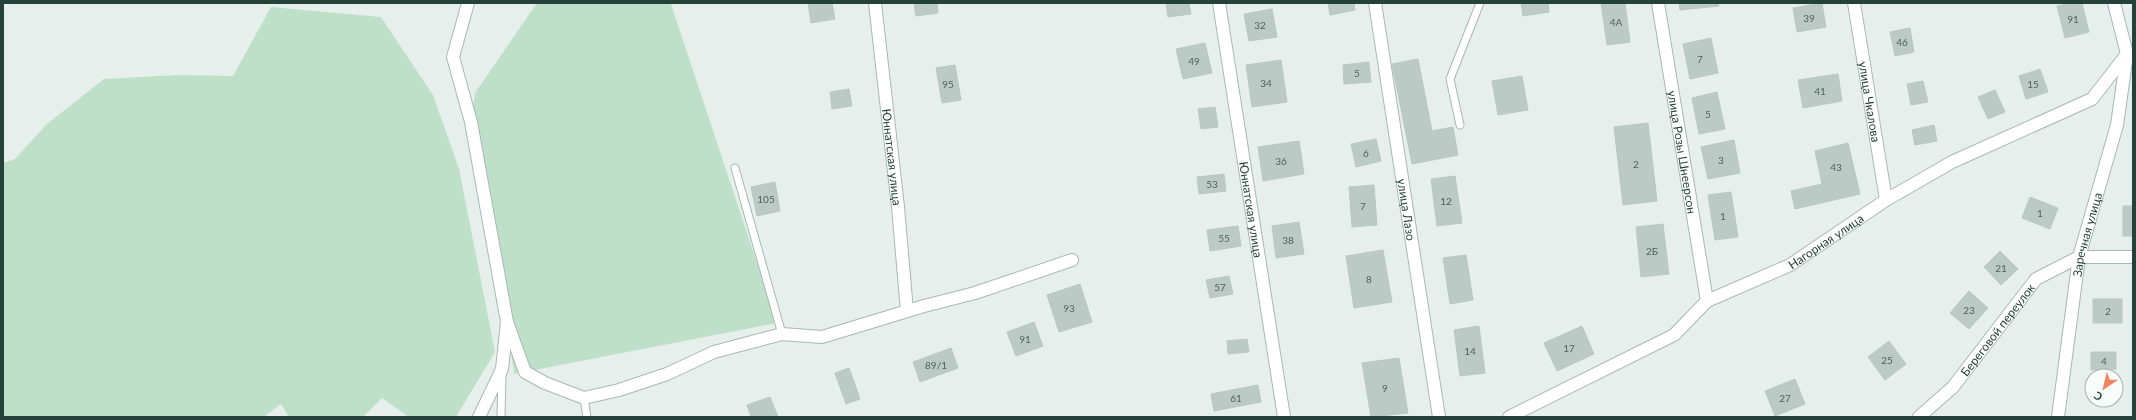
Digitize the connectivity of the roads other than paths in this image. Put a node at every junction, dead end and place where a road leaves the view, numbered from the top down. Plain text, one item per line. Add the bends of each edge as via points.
1 (468, 3) edge
2 (875, 3) edge
3 (1219, 3) edge
4 (1376, 3) edge
5 (1480, 3) edge
6 (1658, 3) edge
7 (1854, 3) edge
8 (2114, 3) edge
9 (2130, 53) edge
10 (1460, 125) dead end
11 (735, 168) dead end
12 (1886, 200) junction
13 (2079, 257) junction
14 (2133, 257) edge
15 (1072, 260) dead end
16 (1707, 301) junction
17 (907, 311) junction
18 (507, 322) junction
19 (782, 334) junction
20 (502, 369) junction
21 (584, 398) junction
22 (479, 417) edge
23 (501, 417) edge
24 (587, 417) edge
25 (1284, 417) edge
26 (1439, 417) edge
27 (1508, 417) edge
28 (1919, 417) edge
29 (2058, 417) edge

1 - 18 street via 454,57 471,122
2 - 17 street, Юннатская улица
3 - 25 street, Юннатская улица
4 - 26 street, улица Лазо
5 - 10 lane via 1450,79
6 - 16 street, улица Розы Шнеерсон
7 - 12 street, улица Чкалова
8 - 9 street
9 - 12 street, Нагорная улица via 2092,99 1952,162
9 - 13 street, Заречная улица via 2117,125
11 - 19 lane
12 - 16 street, Нагорная улица via 1790,265
13 - 14 street, Береговой переулок
13 - 28 street, Береговой переулок via 2036,279 1953,387
13 - 29 street, Заречная улица
15 - 17 street via 975,293
16 - 27 street, Нагорная улица via 1674,335
17 - 19 street via 822,337
18 - 20 street
18 - 21 street via 525,372 545,383
19 - 21 street via 714,352 667,374 619,390
20 - 22 street
20 - 23 lane
21 - 24 lane

